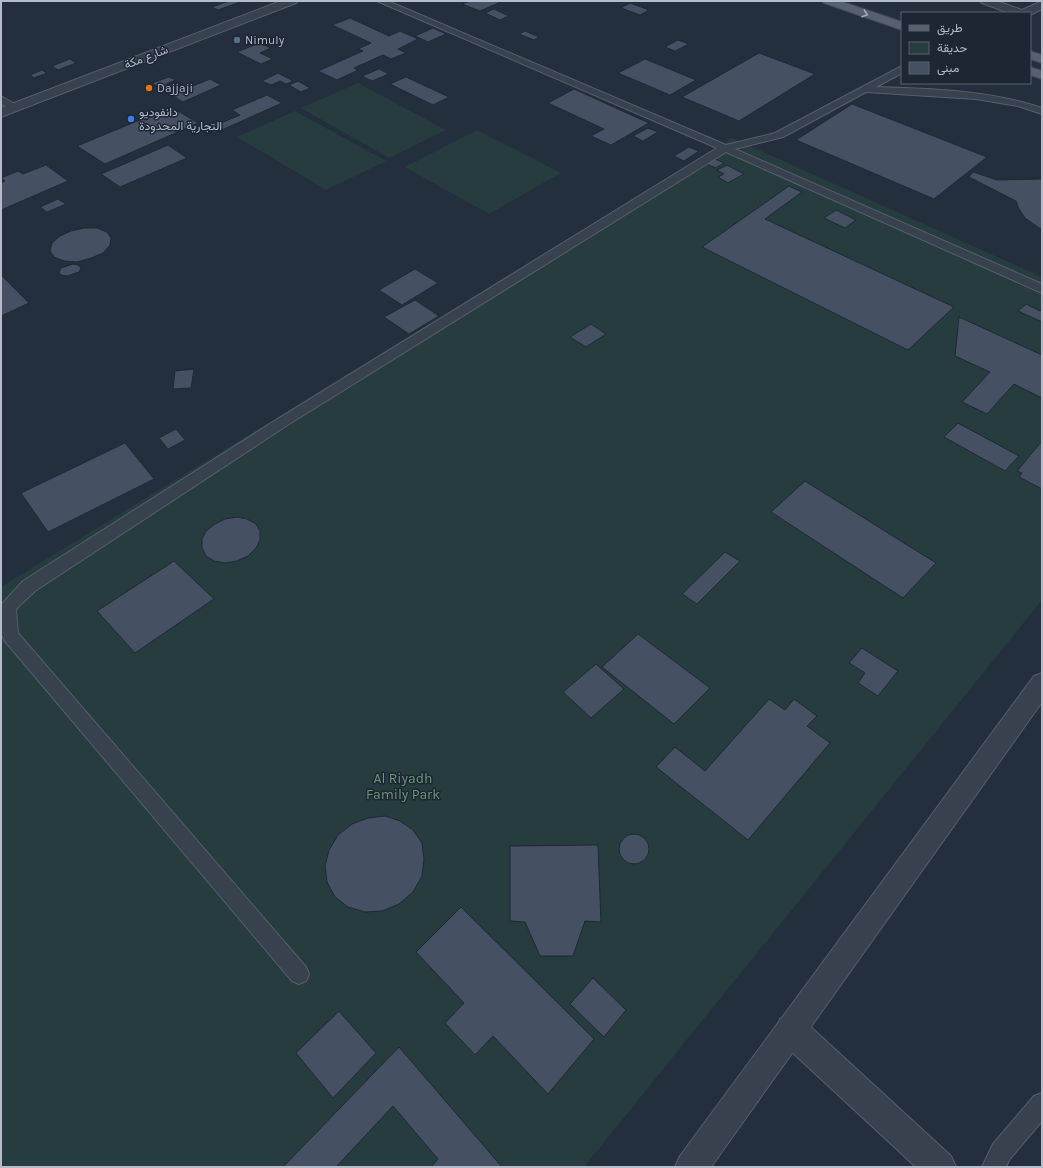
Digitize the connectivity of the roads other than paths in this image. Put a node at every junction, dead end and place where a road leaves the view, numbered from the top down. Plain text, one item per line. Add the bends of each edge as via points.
1 (292, 1) edge
2 (381, 1) edge
3 (828, 1) edge
4 (986, 1) edge
5 (1042, 6) edge
6 (1017, 12) edge
7 (1027, 12) edge
8 (1031, 17) edge
9 (1042, 21) edge
10 (901, 26) edge
11 (1031, 55) edge
12 (1042, 59) edge
13 (901, 69) edge
14 (1031, 71) edge
15 (1042, 75) edge
16 (863, 88) junction
17 (1, 99) edge
18 (14, 108) junction
19 (1042, 111) edge
20 (1, 113) edge
21 (725, 148) junction
22 (1042, 289) edge
23 (1042, 683) edge
24 (299, 974) dead end
25 (790, 1030) junction
26 (1042, 1104) edge
27 (691, 1167) edge
28 (940, 1167) edge
29 (994, 1167) edge

1 - 18 street, شارع مكة
2 - 21 lane
3 -> 10 main road
4 - 6 street
5 - 7 street
8 - 9 street
11 - 12 main road
13 - 16 lane
14 - 15 main road
16 - 19 lane via 959,95 1022,103
16 - 21 lane via 779,135
17 - 18 lane
18 - 20 street, شارع مكة
21 - 22 lane
21 - 24 lane via 281,423 29,586 8,607 10,635
23 - 25 street
25 - 27 street
25 - 28 street
26 - 29 lane via 1001,1152

